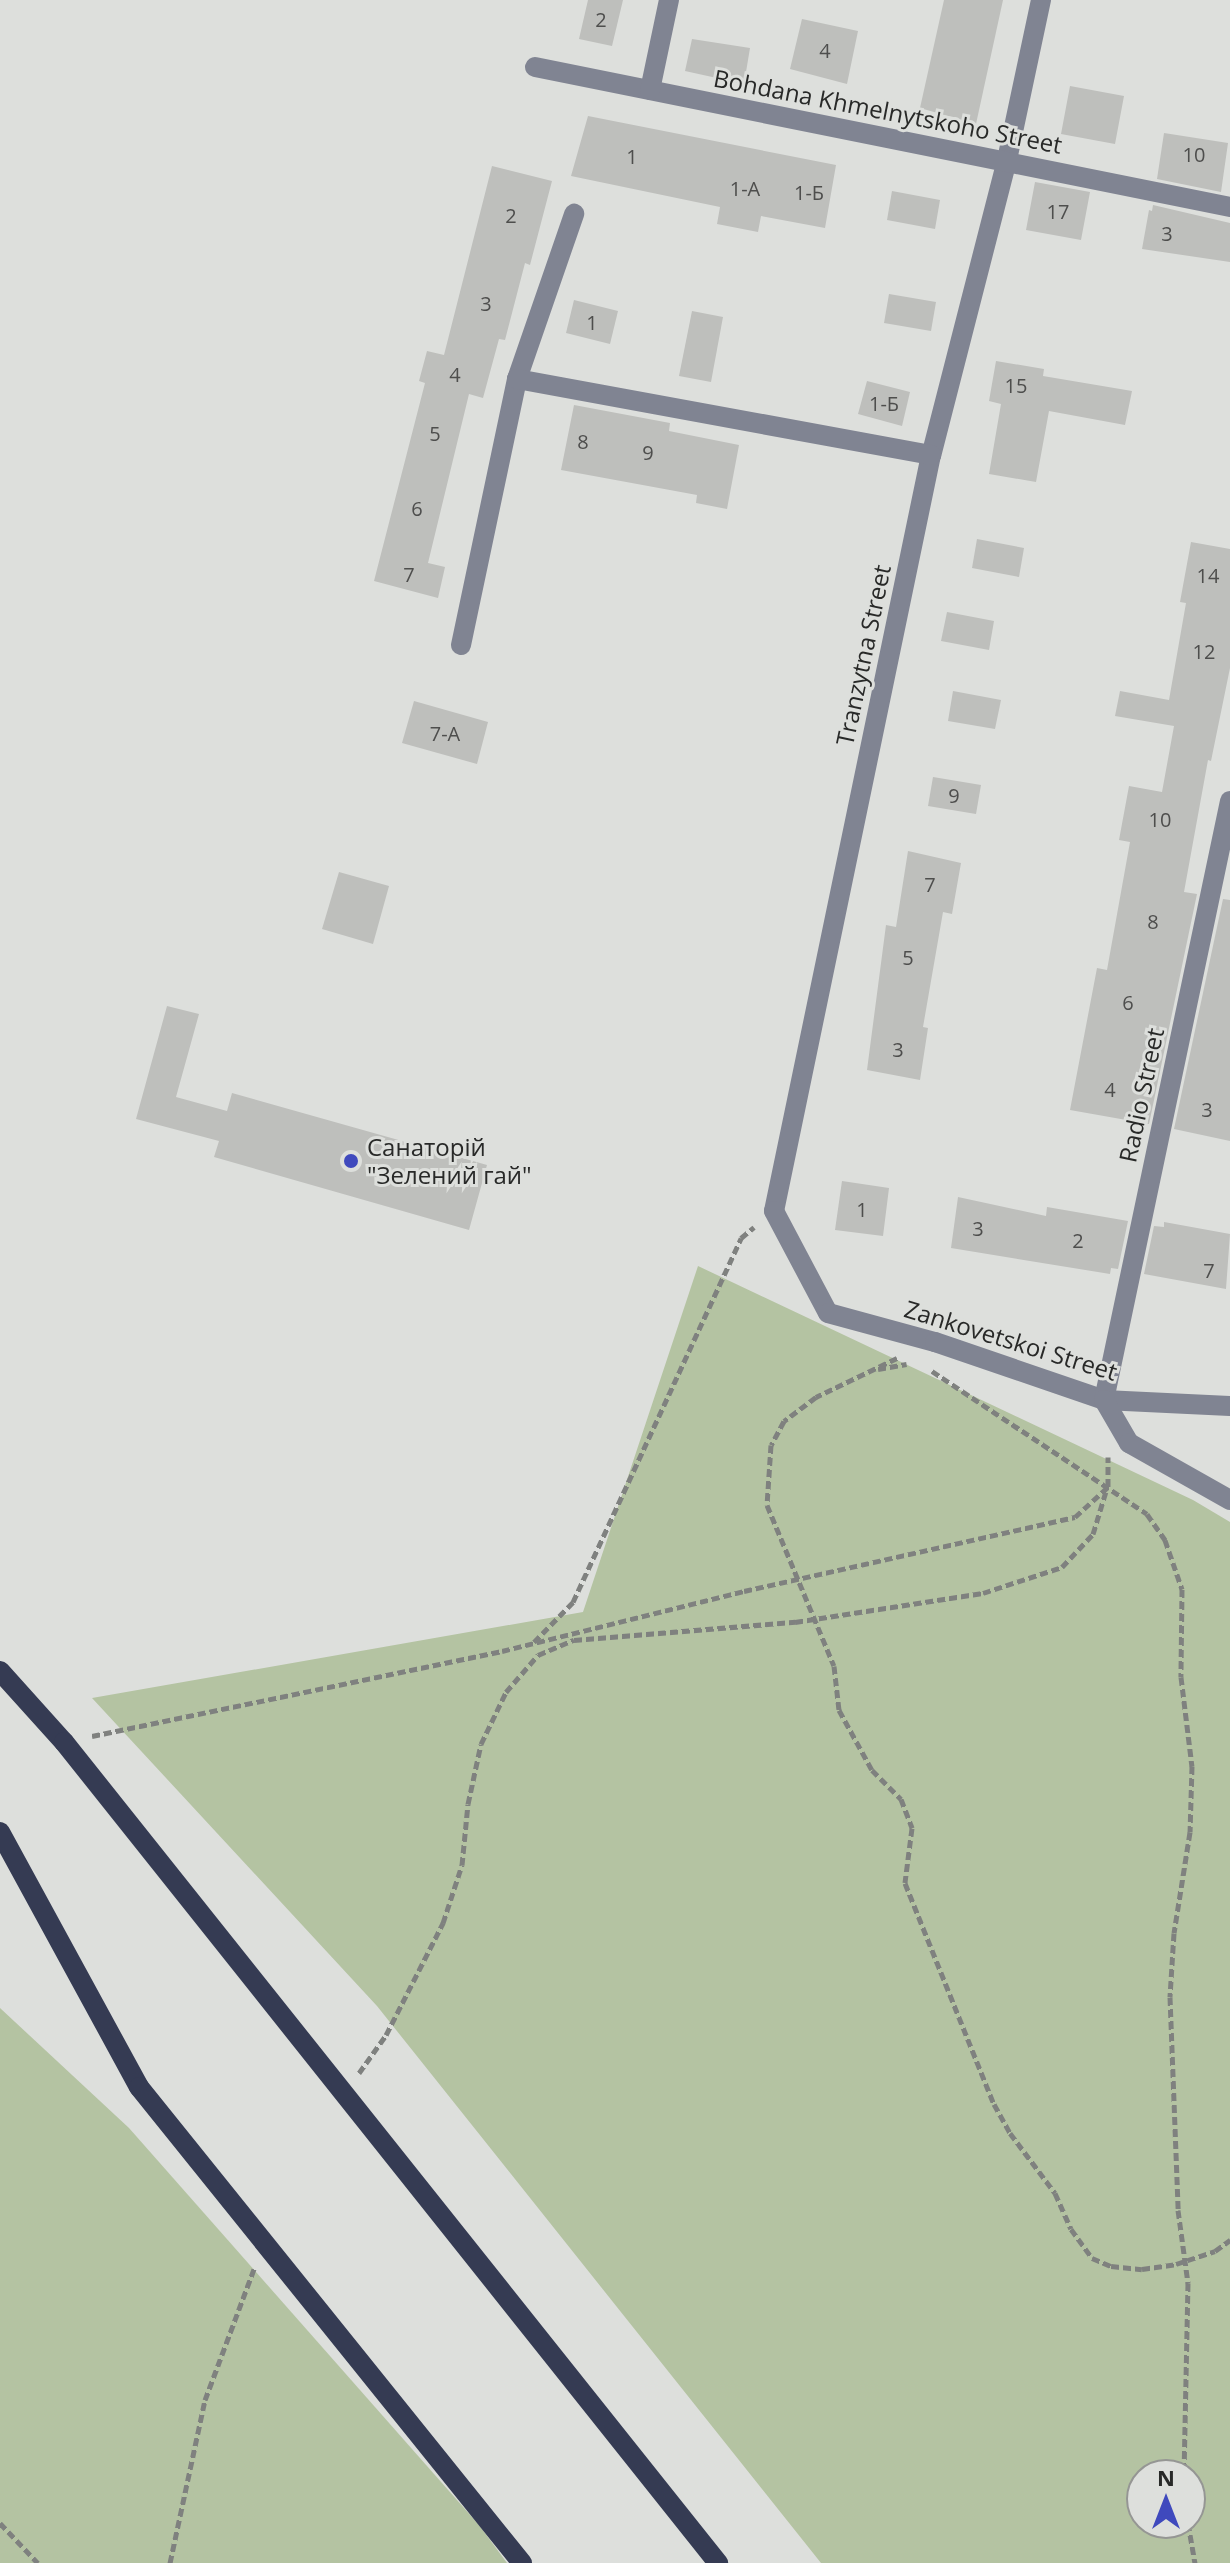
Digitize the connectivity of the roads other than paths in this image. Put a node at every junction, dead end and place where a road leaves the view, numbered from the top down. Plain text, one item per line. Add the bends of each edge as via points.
1 (669, 0) edge
2 (1041, 0) edge
3 (535, 67) dead end
4 (650, 90) junction
5 (1007, 160) junction
6 (1230, 207) edge
7 (574, 214) dead end
8 (517, 379) junction
9 (931, 455) junction
10 (461, 645) dead end
11 (1230, 801) edge
12 (828, 1313) joint
13 (1104, 1400) junction
14 (1230, 1406) edge
15 (1230, 1500) edge
16 (0, 1671) edge
17 (0, 1832) edge
18 (522, 2563) edge
19 (718, 2563) edge

1 - 4 street
2 - 5 street, Tranzytna Street
3 - 4 street, Bohdana Khmelnytskoho Street
4 - 5 street, Bohdana Khmelnytskoho Street
5 - 6 street, Bohdana Khmelnytskoho Street
5 - 9 street, Tranzytna Street
7 - 8 street
8 - 9 street
8 - 10 street
9 - 12 street, Tranzytna Street via 774,1211
11 - 13 street, Radio Street
12 - 13 street, Zankovetskoi Street via 935,1342
13 - 14 street, Zankovetskoi Street
13 - 15 street via 1129,1443
16 - 19 main road via 64,1742
17 - 18 main road via 139,2087

